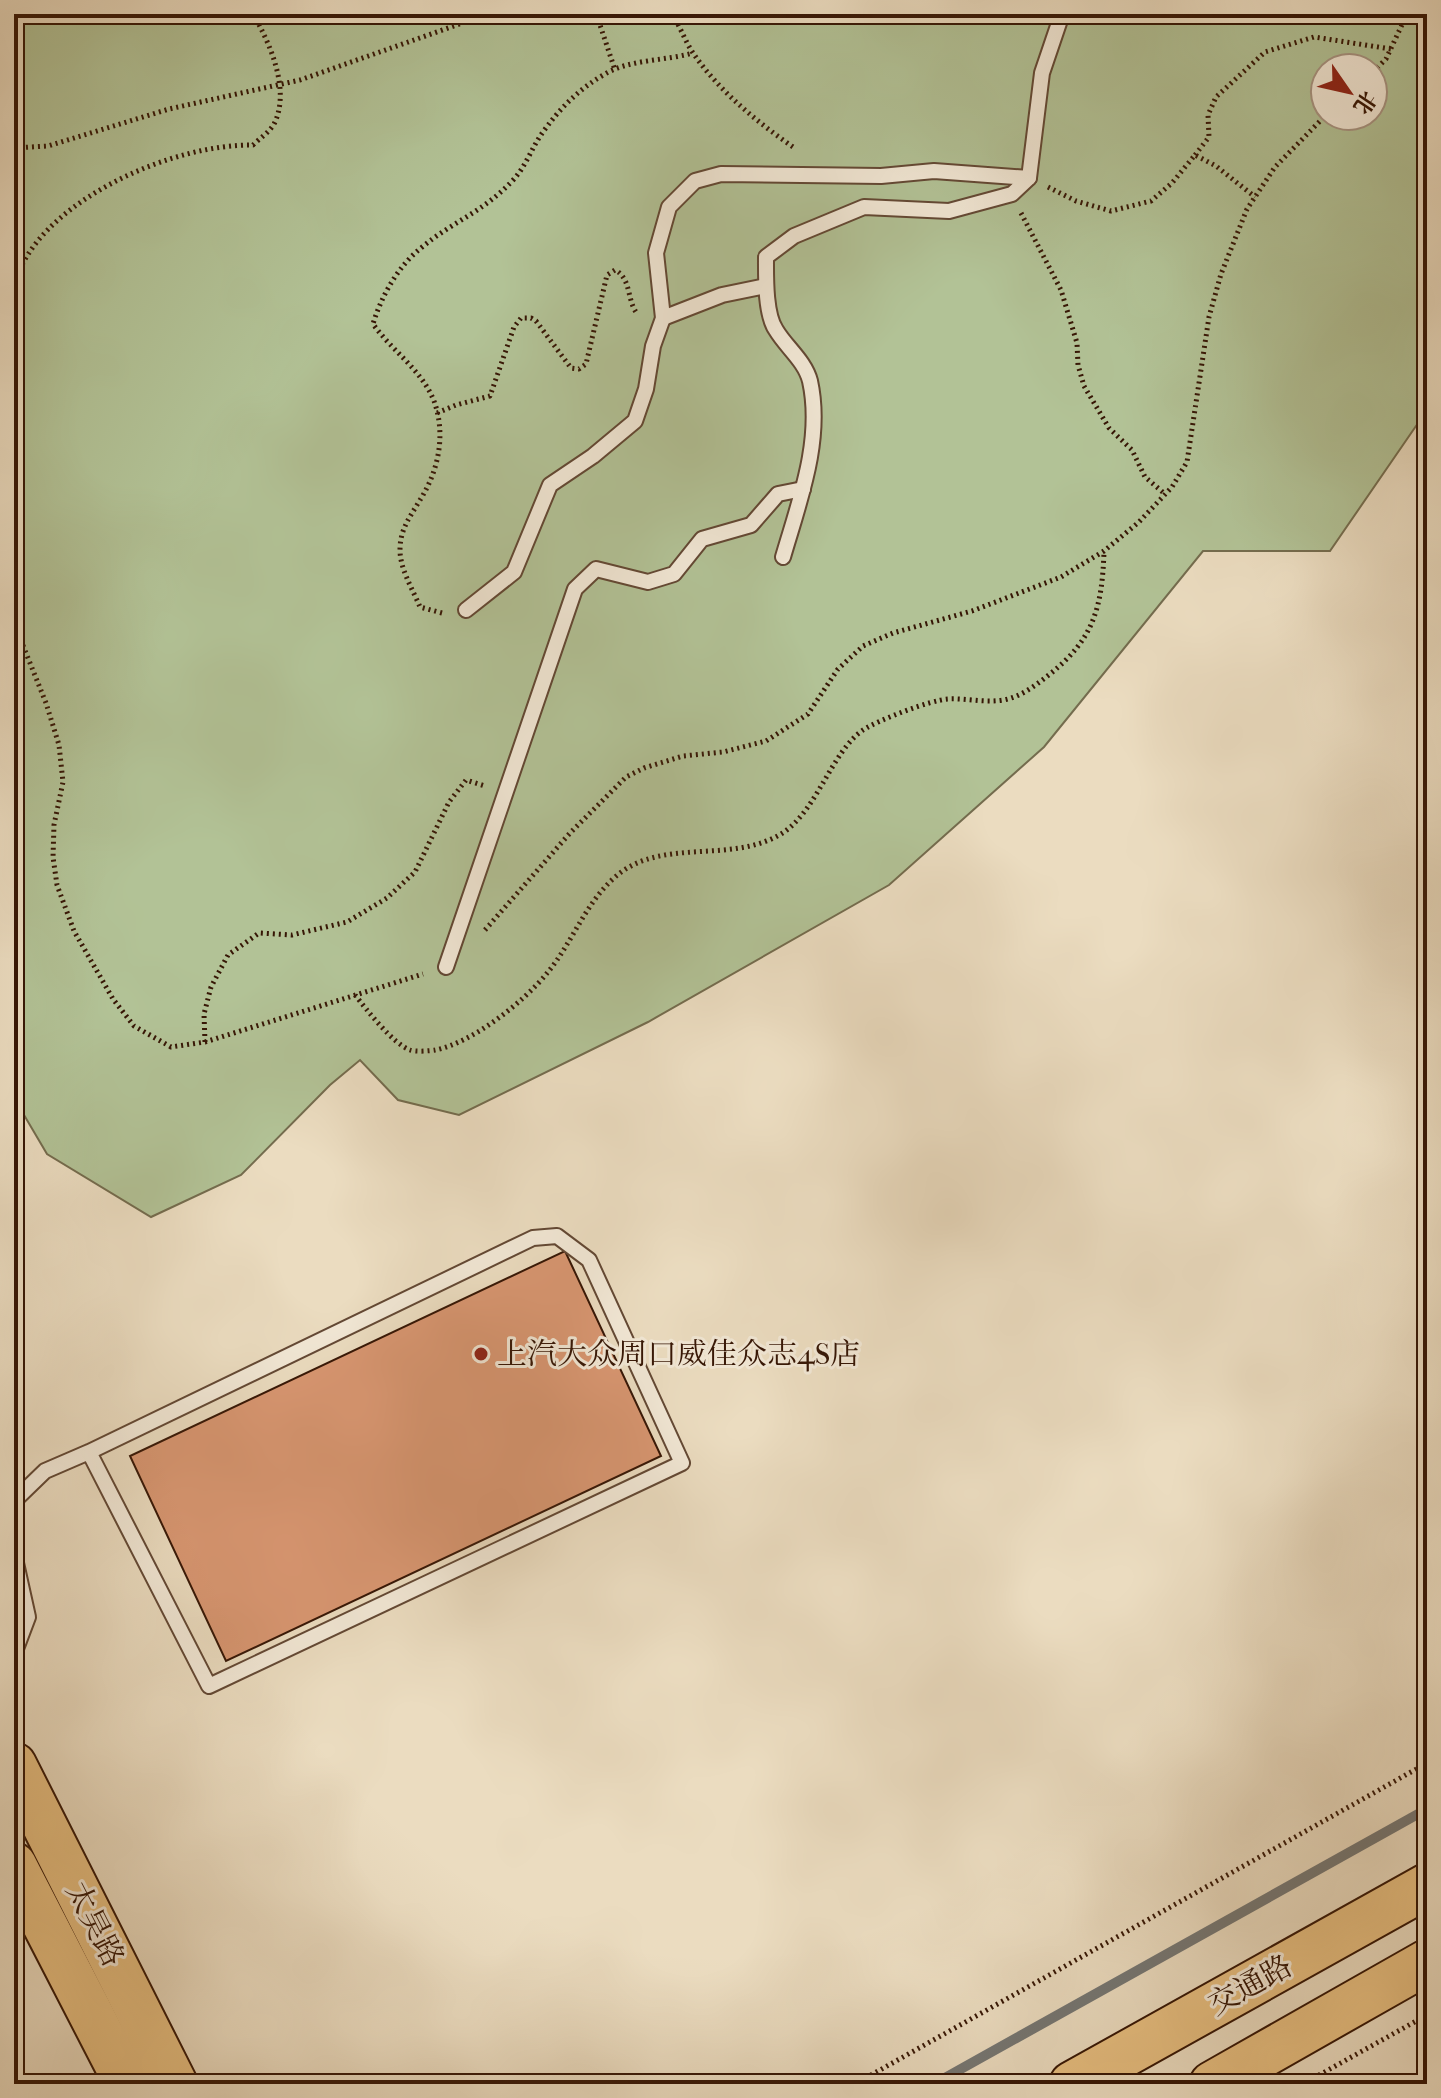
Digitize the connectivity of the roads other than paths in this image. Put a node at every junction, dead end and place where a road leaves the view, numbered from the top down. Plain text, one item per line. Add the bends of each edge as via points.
1 (1062, 14) edge
2 (1029, 178) junction
3 (766, 286) junction
4 (663, 318) junction
5 (803, 489) junction
6 (783, 557) dead end
7 (466, 610) road end
8 (446, 967) road end
9 (89, 1452) junction
10 (14, 1501) edge
11 (14, 1554) edge
12 (14, 1654) edge
13 (14, 1765) edge
14 (14, 1865) edge
15 (1427, 1886) edge
16 (1427, 1962) edge
17 (127, 2084) edge
18 (175, 2084) edge
19 (1072, 2084) edge
20 (1212, 2084) edge

1 - 2 lane via 1042,73
2 - 3 lane via 1012,194 949,211 864,207 794,236 766,257
2 - 4 lane via 934,171 881,176 721,174 695,181 669,207 656,253
3 - 4 lane via 722,295
3 - 5 lane via 773,327 809,379 814,424
4 - 7 lane via 635,421 550,485 514,572
5 - 6 lane
5 - 8 lane via 778,494 751,525 702,539 674,574 648,582 596,569 575,589
9 - 9 lane via 209,1686 682,1463 589,1260 557,1236 533,1238
9 - 10 lane via 45,1471
11 - 12 lane via 28,1617
13 - 18 main road, 太昊路
14 - 17 main road, 太昊路
15 - 19 main road, 交通路
16 - 20 main road

